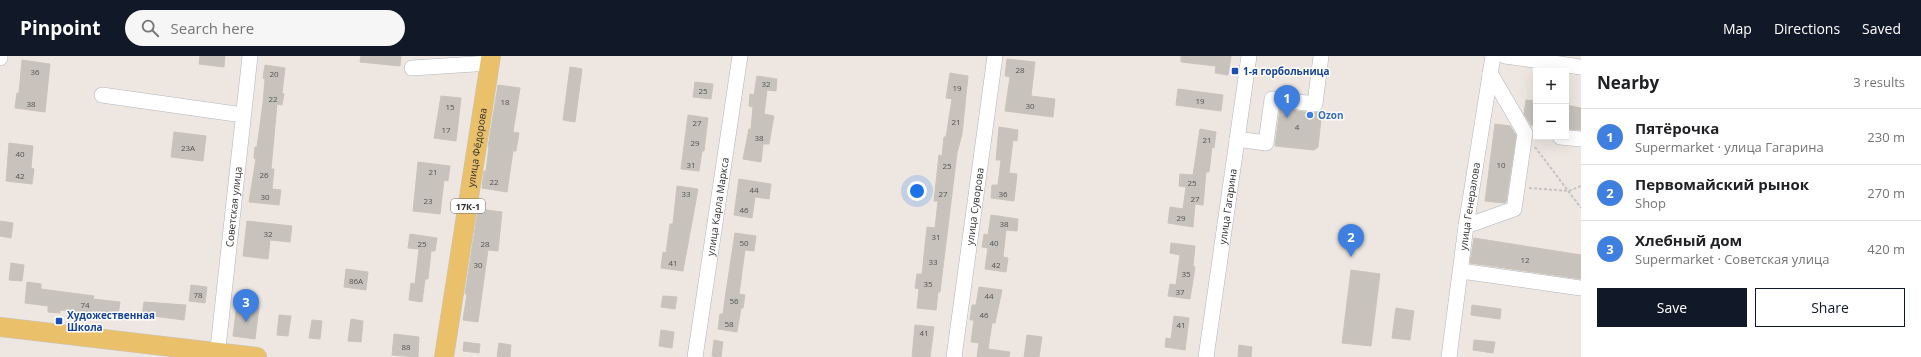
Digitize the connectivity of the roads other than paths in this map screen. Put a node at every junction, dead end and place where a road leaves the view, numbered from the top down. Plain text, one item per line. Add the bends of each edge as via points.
1 (250, 56) edge
2 (740, 56) edge
3 (995, 56) edge
4 (1249, 56) edge
5 (1321, 56) edge
6 (1493, 56) edge
7 (1505, 56) edge
8 (1533, 58) edge
9 (490, 59) edge
10 (1581, 67) edge
11 (412, 68) dead end
12 (1490, 73) junction
13 (102, 95) dead end
14 (244, 115) junction
15 (1531, 134) edge
16 (1569, 138) edge
17 (1237, 139) junction
18 (1581, 139) edge
19 (1466, 226) junction
20 (1461, 270) junction
21 (1581, 288) edge
22 (0, 327) edge
23 (217, 354) edge
24 (257, 357) edge
25 (444, 357) edge
26 (695, 357) edge
27 (954, 357) edge
28 (1206, 357) edge
29 (1449, 357) edge

1 - 14 street, Советская улица
2 - 26 street, улица Карла Маркса
3 - 27 street, улица Суворова
4 - 17 street, улица Гагарина
5 - 17 street via 1315,104 1272,98 1266,143
6 - 12 street, улица Генералова
7 - 8 street
8 - 10 street
9 - 11 street
9 - 25 main road, улица Фёдорова / 17К-1
12 - 15 street
12 - 19 street, улица Генералова
13 - 14 street
14 - 23 street, Советская улица
15 - 19 street via 1514,209
16 - 18 street
17 - 28 street, улица Гагарина
19 - 20 street, улица Генералова
20 - 21 street
20 - 29 street, улица Генералова
22 - 23 main road
23 - 24 main road

